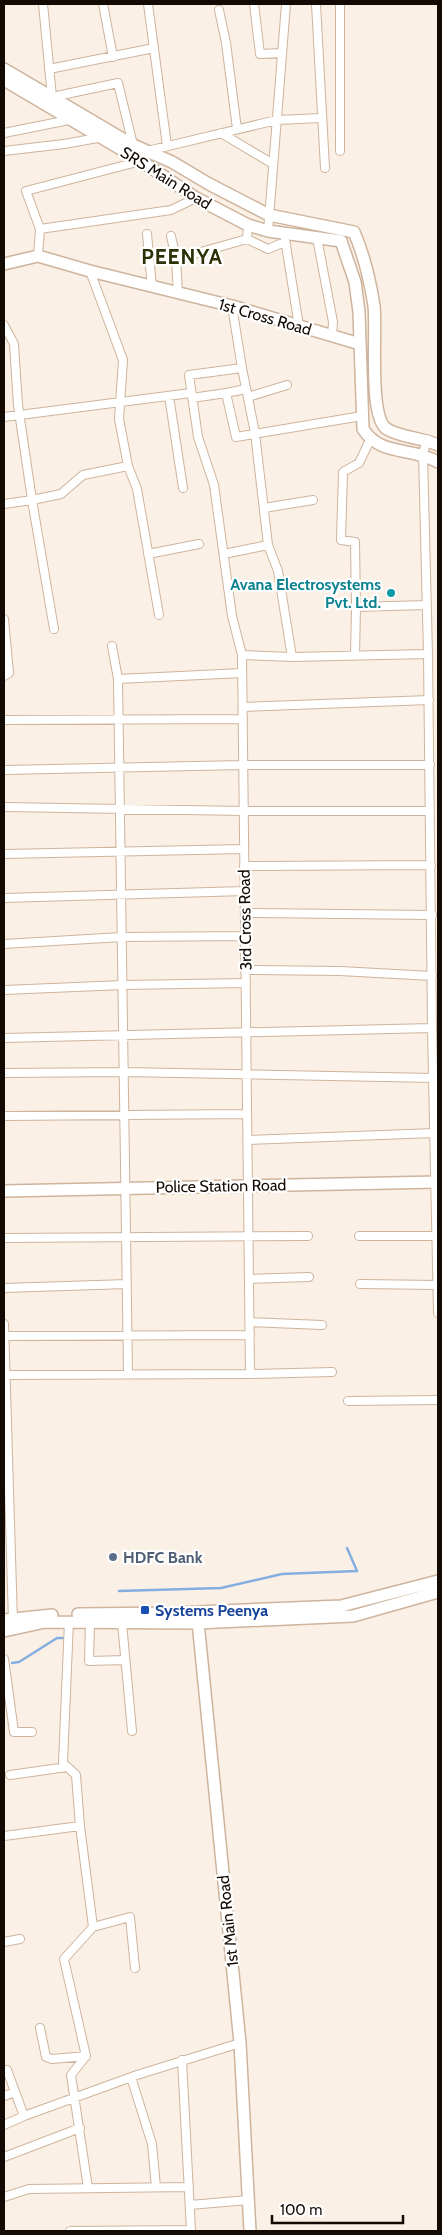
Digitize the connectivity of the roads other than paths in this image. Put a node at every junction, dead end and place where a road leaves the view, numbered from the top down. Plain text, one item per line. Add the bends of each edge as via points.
1 (43, 4) edge
2 (104, 4) edge
3 (148, 4) edge
4 (254, 4) edge
5 (286, 4) edge
6 (316, 4) edge
7 (340, 4) edge
8 (219, 10) dead end
9 (154, 48) junction
10 (282, 53) junction
11 (113, 57) junction
12 (4, 69) edge
13 (49, 69) junction
14 (4, 80) edge
15 (52, 97) junction
16 (321, 118) junction
17 (69, 120) junction
18 (277, 120) junction
19 (238, 129) junction
20 (4, 133) edge
21 (221, 133) junction
22 (106, 134) junction
23 (132, 145) junction
24 (167, 146) junction
25 (147, 150) junction
26 (340, 151) dead end
27 (4, 152) edge
28 (141, 161) junction
29 (273, 164) junction
30 (325, 168) dead end
31 (196, 198) junction
32 (270, 215) junction
33 (248, 225) junction
34 (40, 228) junction
35 (268, 231) junction
36 (148, 234) dead end
37 (171, 236) dead end
38 (285, 238) junction
39 (317, 238) junction
40 (247, 240) junction
41 (38, 256) junction
42 (176, 259) junction
43 (4, 264) edge
44 (90, 271) junction
45 (152, 286) junction
46 (178, 293) junction
47 (232, 306) junction
48 (4, 325) edge
49 (299, 326) junction
50 (6, 335) edge
51 (332, 336) junction
52 (360, 344) junction
53 (242, 368) junction
54 (287, 385) dead end
55 (246, 389) junction
56 (226, 393) junction
57 (169, 396) junction
58 (192, 396) junction
59 (248, 397) junction
60 (120, 403) junction
61 (20, 416) junction
62 (362, 416) junction
63 (4, 417) edge
64 (255, 433) junction
65 (426, 439) junction
66 (370, 440) junction
67 (438, 445) edge
68 (422, 454) junction
69 (438, 462) edge
70 (128, 466) junction
71 (183, 488) dead end
72 (32, 500) junction
73 (314, 500) dead end
74 (4, 504) edge
75 (264, 508) junction
76 (199, 544) dead end
77 (268, 545) junction
78 (148, 554) junction
79 (224, 554) junction
80 (426, 605) junction
81 (356, 607) junction
82 (159, 614) dead end
83 (4, 619) edge
84 (54, 629) dead end
85 (112, 646) dead end
86 (428, 654) junction
87 (242, 655) junction
88 (355, 656) junction
89 (292, 657) junction
90 (242, 673) junction
91 (4, 676) edge
92 (118, 679) junction
93 (429, 700) junction
94 (243, 707) junction
95 (119, 719) junction
96 (243, 719) junction
97 (4, 720) edge
98 (243, 765) junction
99 (430, 765) junction
100 (119, 768) junction
101 (4, 770) edge
102 (4, 807) edge
103 (120, 809) junction
104 (244, 811) junction
105 (430, 811) junction
106 (244, 849) junction
107 (121, 852) junction
108 (4, 854) edge
109 (431, 865) junction
110 (244, 866) junction
111 (245, 891) junction
112 (121, 896) junction
113 (4, 898) edge
114 (245, 913) junction
115 (432, 915) junction
116 (245, 936) junction
117 (122, 937) junction
118 (4, 944) edge
119 (246, 970) junction
120 (432, 976) junction
121 (246, 983) junction
122 (122, 985) junction
123 (4, 990) edge
124 (432, 1028) junction
125 (246, 1033) junction
126 (123, 1036) junction
127 (4, 1038) edge
128 (124, 1072) junction
129 (4, 1073) edge
130 (247, 1074) junction
131 (434, 1078) junction
132 (124, 1114) junction
133 (246, 1114) junction
134 (4, 1116) edge
135 (435, 1133) junction
136 (248, 1140) junction
137 (437, 1182) edge
138 (248, 1186) junction
139 (126, 1188) junction
140 (4, 1191) edge
141 (249, 1235) junction
142 (126, 1236) junction
143 (308, 1236) dead end
144 (358, 1236) dead end
145 (436, 1236) junction
146 (4, 1238) edge
147 (309, 1277) dead end
148 (249, 1279) junction
149 (127, 1284) junction
150 (360, 1284) dead end
151 (438, 1285) edge
152 (4, 1288) edge
153 (438, 1313) edge
154 (250, 1322) junction
155 (4, 1324) edge
156 (322, 1325) dead end
157 (128, 1335) junction
158 (250, 1335) junction
159 (4, 1336) edge
160 (332, 1372) dead end
161 (128, 1373) junction
162 (250, 1374) junction
163 (5, 1375) edge
164 (438, 1400) edge
165 (348, 1401) dead end
166 (438, 1581) edge
167 (438, 1592) edge
168 (197, 1617) junction
169 (69, 1621) junction
170 (90, 1622) junction
171 (122, 1623) junction
172 (8, 1625) edge
173 (4, 1659) edge
174 (125, 1660) junction
175 (132, 1731) dead end
176 (32, 1732) dead end
177 (67, 1767) junction
178 (10, 1775) dead end
179 (80, 1826) junction
180 (4, 1836) edge
181 (93, 1927) junction
182 (20, 1939) dead end
183 (4, 1942) edge
184 (135, 1968) dead end
185 (40, 2028) dead end
186 (240, 2043) junction
187 (86, 2056) junction
188 (182, 2060) junction
189 (7, 2070) dead end
190 (131, 2077) junction
191 (15, 2092) junction
192 (4, 2096) edge
193 (75, 2099) junction
194 (24, 2116) junction
195 (4, 2125) edge
196 (80, 2128) junction
197 (4, 2156) edge
198 (156, 2187) junction
199 (189, 2187) junction
200 (88, 2188) junction
201 (4, 2197) edge
202 (248, 2200) junction
203 (190, 2205) junction
204 (70, 2231) edge
205 (191, 2231) edge
206 (250, 2231) edge

1 - 13 street
2 - 11 street
3 - 9 street
4 - 10 street via 260,54
5 - 10 street
6 - 16 street
7 - 26 street
8 - 19 street
9 - 11 street
9 - 24 street
10 - 18 street
11 - 13 street
12 - 15 street
13 - 15 street
14 - 17 street, SRS Main Road
15 - 22 street
15 - 23 street via 118,83
16 - 18 street
16 - 30 street
17 - 20 street
17 - 22 street, SRS Main Road
18 - 19 street
18 - 29 street
19 - 21 street
21 - 24 street
21 - 29 street
22 - 23 street
22 - 27 street
22 - 28 street, SRS Main Road
23 - 25 street
24 - 25 street
25 - 28 street
25 - 32 street
28 - 31 street, SRS Main Road
28 - 34 street via 26,191
29 - 32 street
31 - 33 street, SRS Main Road
31 - 34 street via 171,210
32 - 35 street
32 - 65 street via 354,232 362,250 374,306 375,401 380,422 387,429
33 - 35 street, SRS Main Road
33 - 40 street
34 - 41 street
35 - 38 street, SRS Main Road
36 - 45 street
37 - 42 street
38 - 39 street, SRS Main Road
38 - 40 street via 268,249
38 - 49 street
39 - 51 street via 333,322
39 - 52 street, SRS Main Road via 341,241 355,282
40 - 42 street
41 - 43 street, 1st Cross Road
41 - 44 street, 1st Cross Road
42 - 46 street
44 - 45 street, 1st Cross Road
44 - 60 street via 122,360
45 - 46 street, 1st Cross Road
46 - 47 street, 1st Cross Road
47 - 49 street, 1st Cross Road
47 - 53 street
48 - 50 street
49 - 51 street, 1st Cross Road
50 - 61 street via 14,344
51 - 52 street, 1st Cross Road
52 - 62 street
53 - 55 street
53 - 58 street via 189,375
54 - 59 street
55 - 56 street
55 - 59 street
56 - 58 street
56 - 64 street via 236,437
57 - 58 street
57 - 60 street
57 - 71 street
58 - 79 street, 3rd Cross Road via 198,437 214,485
59 - 64 street
60 - 61 street
60 - 70 street via 119,419
61 - 63 street
61 - 72 street
62 - 64 street
62 - 66 street via 363,429
64 - 75 street
65 - 67 street
65 - 68 street
66 - 68 street via 379,446
66 - 81 street via 359,464 343,472 341,540 355,542
68 - 69 street
68 - 80 street
70 - 72 street via 83,475 61,494
70 - 78 street via 136,489
72 - 74 street
72 - 84 street
73 - 75 street
75 - 77 street
76 - 78 street
77 - 79 street
77 - 89 street via 278,571
78 - 82 street
79 - 87 street, 3rd Cross Road via 232,616
80 - 81 street
80 - 86 street
81 - 88 street
83 - 91 street via 9,673
85 - 92 street
86 - 88 street
86 - 93 street
87 - 89 street
87 - 90 street, 3rd Cross Road
88 - 89 street
90 - 92 street
90 - 94 street, 3rd Cross Road
92 - 95 street
93 - 94 street
93 - 99 street
94 - 96 street, 3rd Cross Road
95 - 96 street
95 - 97 street
95 - 100 street
96 - 98 street, 3rd Cross Road
98 - 99 street
98 - 100 street
98 - 104 street, 3rd Cross Road
99 - 105 street
100 - 101 street
100 - 103 street
102 - 103 street
103 - 104 street
103 - 107 street
104 - 105 street
104 - 106 street, 3rd Cross Road
105 - 109 street
106 - 107 street
106 - 110 street, 3rd Cross Road
107 - 108 street
107 - 112 street
109 - 110 street
109 - 115 street
110 - 111 street, 3rd Cross Road
111 - 112 street
111 - 114 street, 3rd Cross Road
112 - 113 street
112 - 117 street
114 - 115 street
114 - 116 street, 3rd Cross Road
115 - 120 street
116 - 117 street
116 - 119 street, 3rd Cross Road
117 - 118 street
117 - 122 street
119 - 120 street
119 - 121 street, 3rd Cross Road
120 - 124 street
121 - 122 street
121 - 125 street, 3rd Cross Road
122 - 123 street
122 - 126 street
124 - 125 street
124 - 131 street
125 - 126 street
125 - 130 street, 3rd Cross Road
126 - 127 street
126 - 128 street
128 - 129 street
128 - 130 street
128 - 132 street
130 - 131 street
130 - 133 street, 3rd Cross Road
131 - 135 street
132 - 133 street
132 - 134 street
132 - 139 street
133 - 136 street, 3rd Cross Road
135 - 136 street
135 - 137 street
136 - 138 street, 3rd Cross Road
137 - 138 street, Police Station Road
137 - 145 street
138 - 139 street, Police Station Road
138 - 141 street, 3rd Cross Road
139 - 140 street, Police Station Road
139 - 142 street
141 - 142 street
141 - 143 street
141 - 148 street, 3rd Cross Road
142 - 146 street
142 - 149 street
144 - 145 street
145 - 151 street
147 - 148 street
148 - 154 street, 3rd Cross Road
149 - 152 street
149 - 157 street
150 - 151 street
151 - 153 street
154 - 156 street
154 - 158 street, 3rd Cross Road
155 - 159 street
157 - 158 street
157 - 159 street
157 - 161 street
158 - 162 street, 3rd Cross Road
159 - 163 street
160 - 162 street
161 - 162 street
161 - 163 street
163 - 172 street
164 - 165 street
166 - 168 street via 341,1606
167 - 168 street via 353,1616
168 - 171 street
168 - 172 street via 51,1615
168 - 186 street, 1st Main Road
169 - 170 street
169 - 172 street
169 - 177 street via 63,1763
170 - 171 street
170 - 174 street via 89,1661
171 - 174 street
173 - 176 street via 14,1732
174 - 175 street
177 - 178 street
177 - 179 street via 76,1775
179 - 180 street
179 - 181 street
181 - 184 street via 130,1917
181 - 187 street via 64,1959
182 - 183 street
185 - 187 street via 46,2057
186 - 188 street
186 - 202 street, 1st Main Road
187 - 193 street via 71,2075
188 - 190 street
188 - 199 street
189 - 191 street
190 - 193 street
190 - 198 street via 152,2144
191 - 192 street
191 - 194 street
193 - 194 street
193 - 196 street
194 - 195 street
196 - 197 street
196 - 200 street
198 - 199 street
198 - 200 street
199 - 203 street
200 - 201 street via 29,2189
202 - 203 street
202 - 206 street, 1st Main Road
203 - 205 street
204 - 205 street

